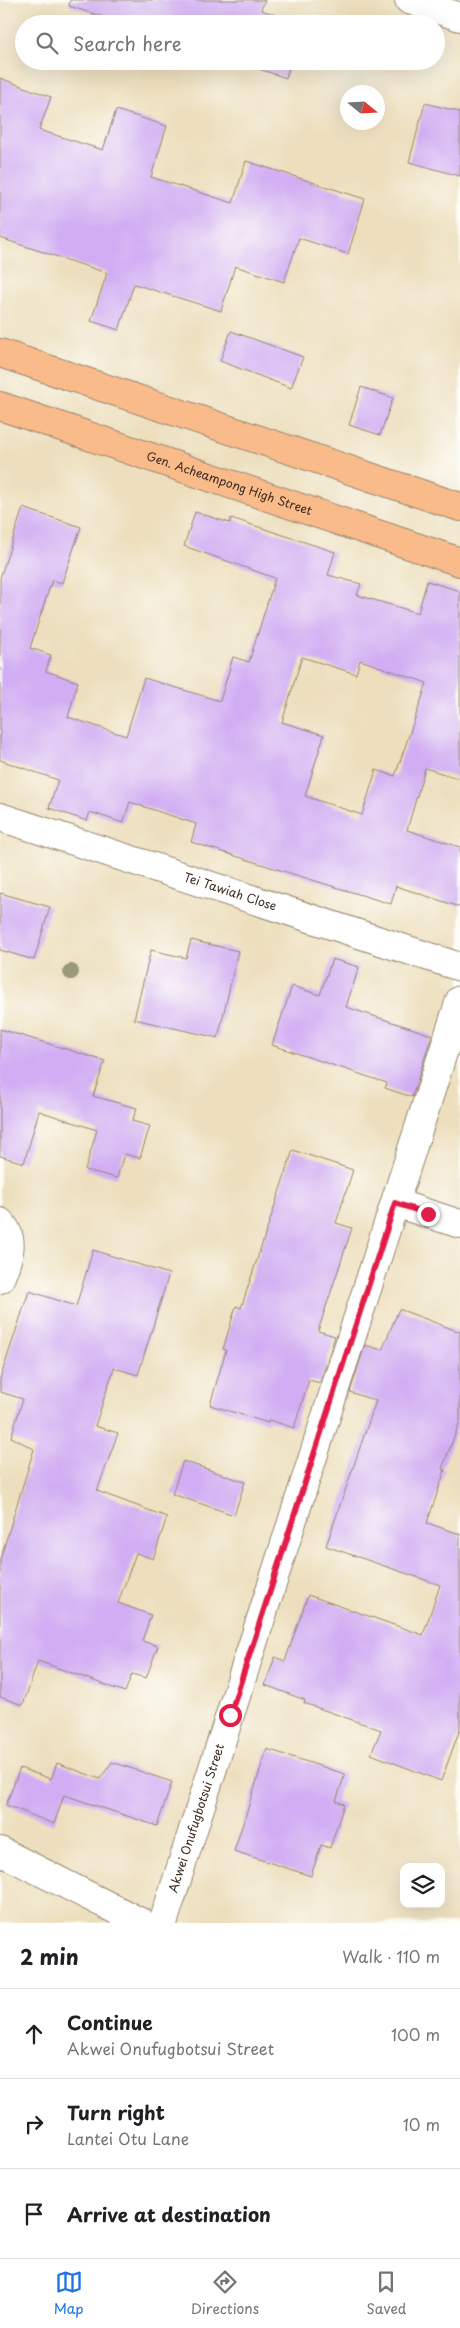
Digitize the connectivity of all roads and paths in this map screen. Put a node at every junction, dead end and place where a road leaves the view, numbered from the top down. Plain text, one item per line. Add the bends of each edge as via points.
1 (422, 2) edge
2 (460, 17) edge
3 (0, 353) edge
4 (0, 406) edge
5 (460, 507) edge
6 (460, 562) edge
7 (0, 817) edge
8 (460, 967) edge
9 (460, 1000) edge
10 (395, 1203) junction
11 (0, 1222) edge
12 (460, 1224) edge
13 (0, 1278) edge
14 (0, 1851) edge
15 (142, 1923) edge
16 (163, 1923) edge

1 - 2 street
3 - 5 main road
4 - 6 main road, Gen. Acheampong High Street
7 - 8 street, Tei Tawiah Close
9 - 10 street, Akwei Onufugbotsui Street
10 - 12 street
10 - 16 street, Akwei Onufugbotsui Street
11 - 13 street via 9,1239 10,1254
14 - 15 street

